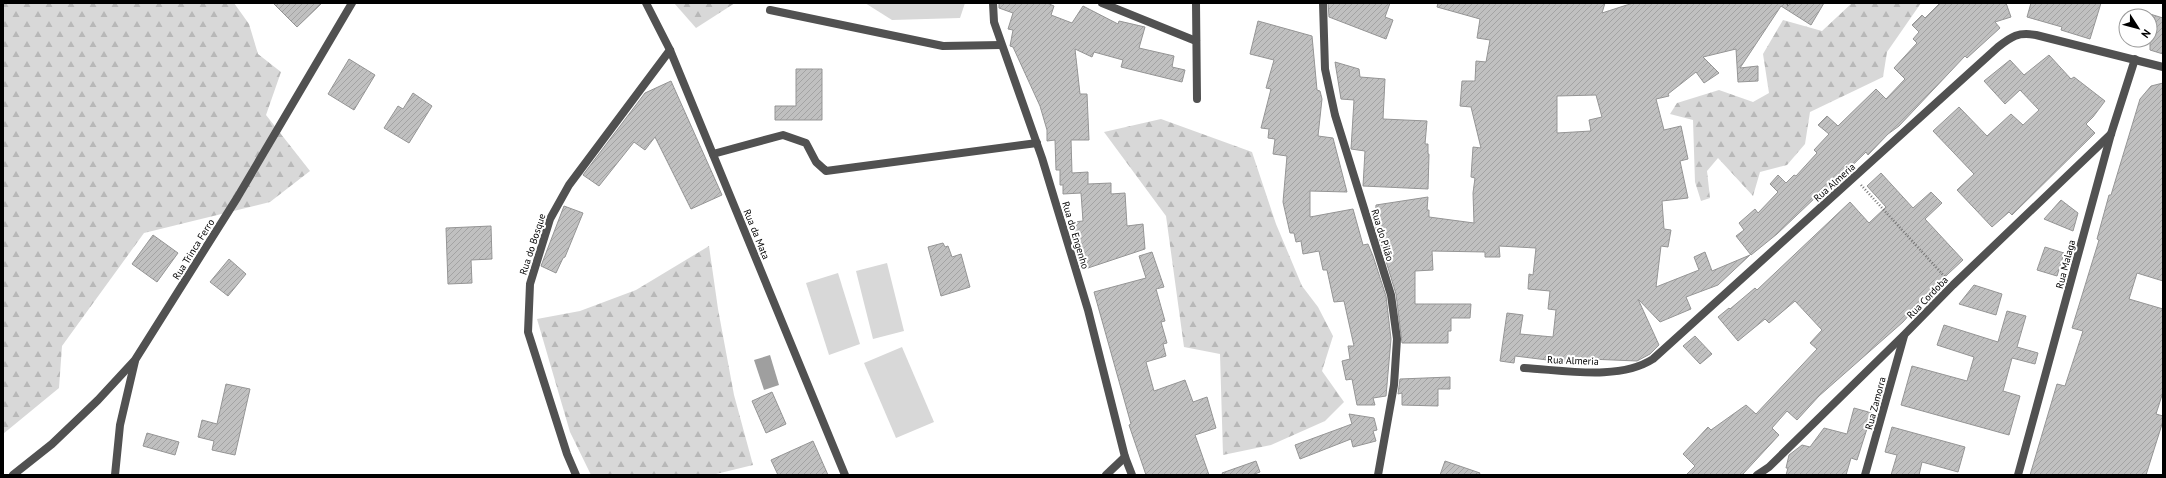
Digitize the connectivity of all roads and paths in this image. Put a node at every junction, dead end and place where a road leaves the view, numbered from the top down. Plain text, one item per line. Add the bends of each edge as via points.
1 (343, 3) edge
2 (352, 3) edge
3 (646, 3) edge
4 (993, 3) edge
5 (1102, 3) edge
6 (1196, 3) edge
7 (1323, 3) edge
8 (770, 10) dead end
9 (346, 11) junction
10 (1196, 41) junction
11 (1001, 45) junction
12 (670, 50) junction
13 (2135, 59) junction
14 (2163, 67) edge
15 (1197, 99) dead end
16 (2111, 134) junction
17 (1037, 143) junction
18 (713, 154) junction
19 (1854, 178) junction
20 (1953, 285) junction
21 (1904, 335) junction
22 (135, 360) junction
23 (1524, 368) dead end
24 (1125, 457) junction
25 (1769, 471) edge
26 (13, 475) edge
27 (115, 475) edge
28 (576, 475) edge
29 (845, 475) edge
30 (1106, 475) edge
31 (1132, 475) edge
32 (1378, 475) edge
33 (1757, 475) edge
34 (1865, 475) edge
35 (2018, 475) edge

1 - 9 street
2 - 9 street, Rua Trinca Ferro
3 - 12 street, Rua da Mata
4 - 11 street, Rua do Engenho via 994,22
5 - 10 street
6 - 10 street
7 - 32 street, Rua do Pilão via 1325,69 1335,115 1391,295 1398,339 1394,385
8 - 11 street via 943,46
9 - 22 street, Rua Trinca Ferro via 237,198
10 - 15 street
11 - 17 street, Rua do Engenho
12 - 18 street, Rua da Mata
12 - 28 street, Rua do Bosque via 569,185 550,219 530,284 528,332
13 - 14 street, Rua Almeria
13 - 16 street, Rua Malaga
13 - 19 street, Rua Almeria via 2036,35 2023,33 2010,38
16 - 20 street, Rua Cordoba
16 - 35 street, Rua Malaga
17 - 18 street via 826,171 816,162 806,143 783,135
17 - 24 street, Rua do Engenho via 1088,310
18 - 29 street, Rua da Mata
19 - 20 path
19 - 23 street, Rua Almeria via 1653,359 1642,366 1603,372
20 - 21 street, Rua Cordoba
21 - 25 street, Rua Cordoba
21 - 34 street, Rua Zamorra
22 - 26 street, Rua Trinca Ferro via 52,444
22 - 27 street via 120,425
24 - 30 street
24 - 31 street, Rua do Engenho
25 - 33 street, Rua Cordoba

